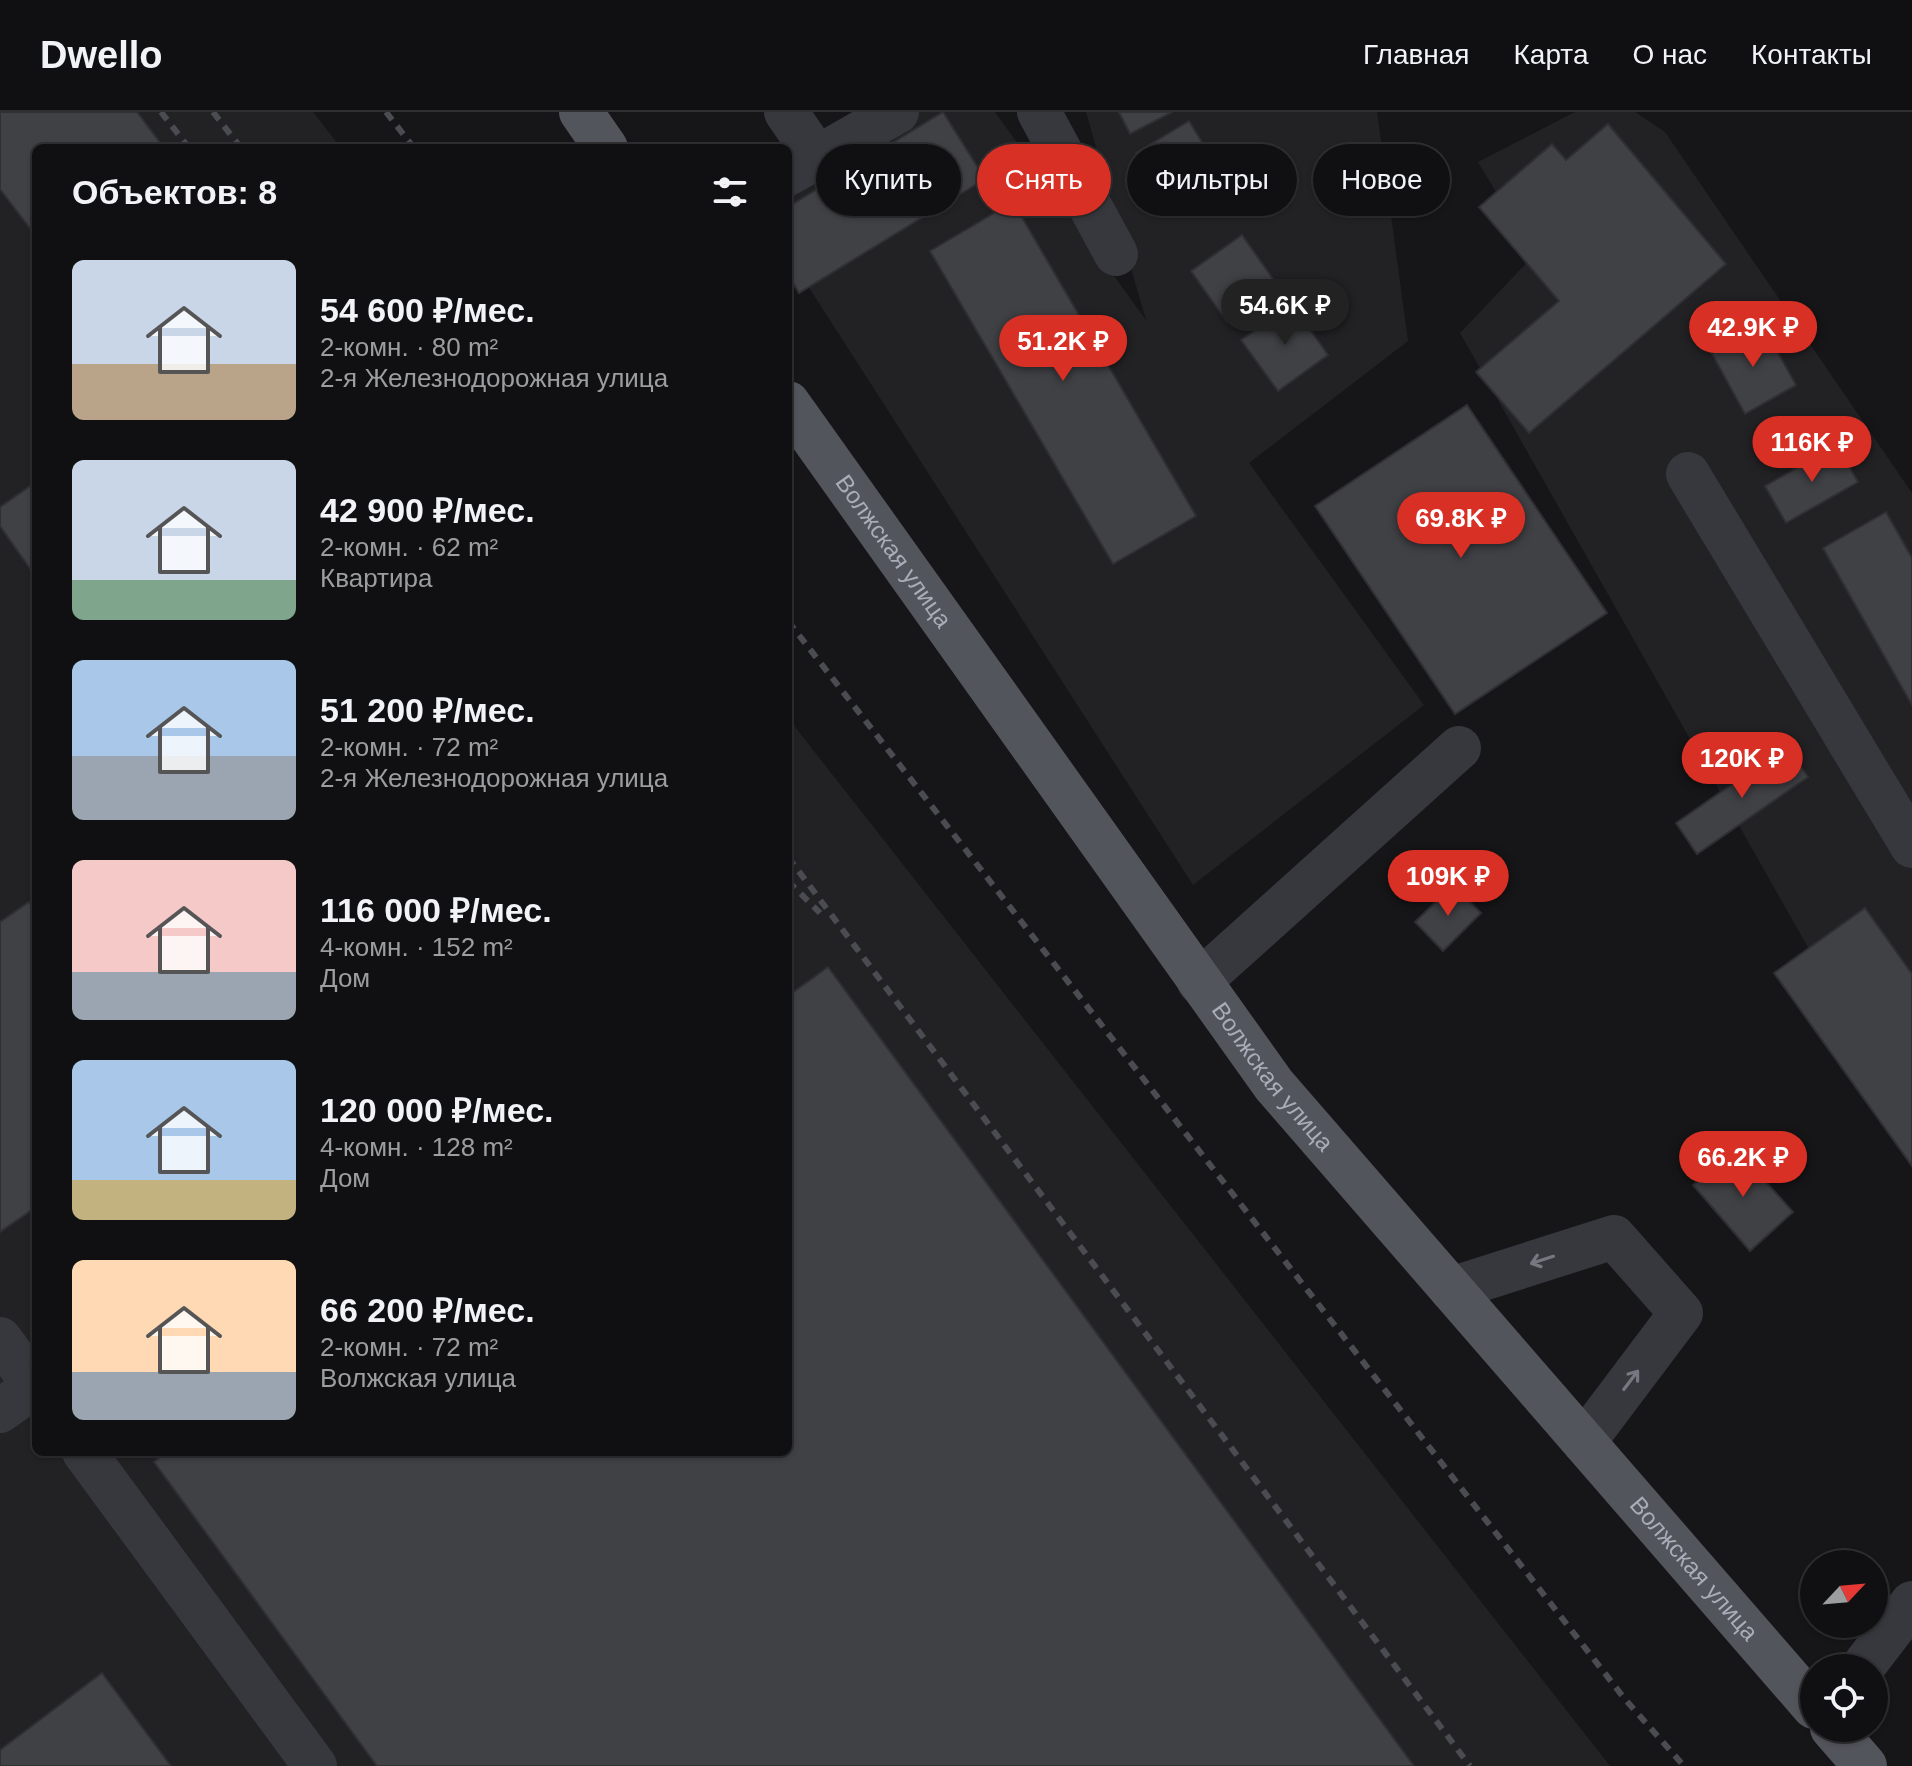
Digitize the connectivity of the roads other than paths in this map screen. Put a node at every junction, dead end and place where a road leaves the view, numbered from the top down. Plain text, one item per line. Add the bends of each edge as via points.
1 (581, 112) edge
2 (786, 112) edge
3 (897, 112) edge
4 (1039, 112) edge
5 (603, 144) edge
6 (802, 166) edge
7 (1116, 254) dead end
8 (792, 409) edge
9 (1688, 474) dead end
10 (1459, 748) dead end
11 (1912, 846) edge
12 (1199, 982) junction
13 (1451, 1289) junction
14 (0, 1339) edge
15 (32, 1381) edge
16 (32, 1389) edge
17 (0, 1411) edge
18 (1584, 1442) junction
19 (87, 1456) edge
20 (1912, 1603) edge
21 (1873, 1654) edge
22 (1800, 1691) edge
23 (1844, 1742) edge
24 (315, 1766) edge
25 (1865, 1766) edge

1 - 5 main road
2 - 6 street
3 - 6 street
4 - 7 street
8 - 12 main road, Волжская улица
9 - 11 street
10 - 12 street
12 - 13 main road, Волжская улица via 1274,1085
13 - 18 main road, Волжская улица
18 -> 13 street via 1681,1313 1614,1237
14 - 15 street
16 - 17 street
18 - 22 main road, Волжская улица
19 - 24 street
20 - 21 street
23 - 25 main road

